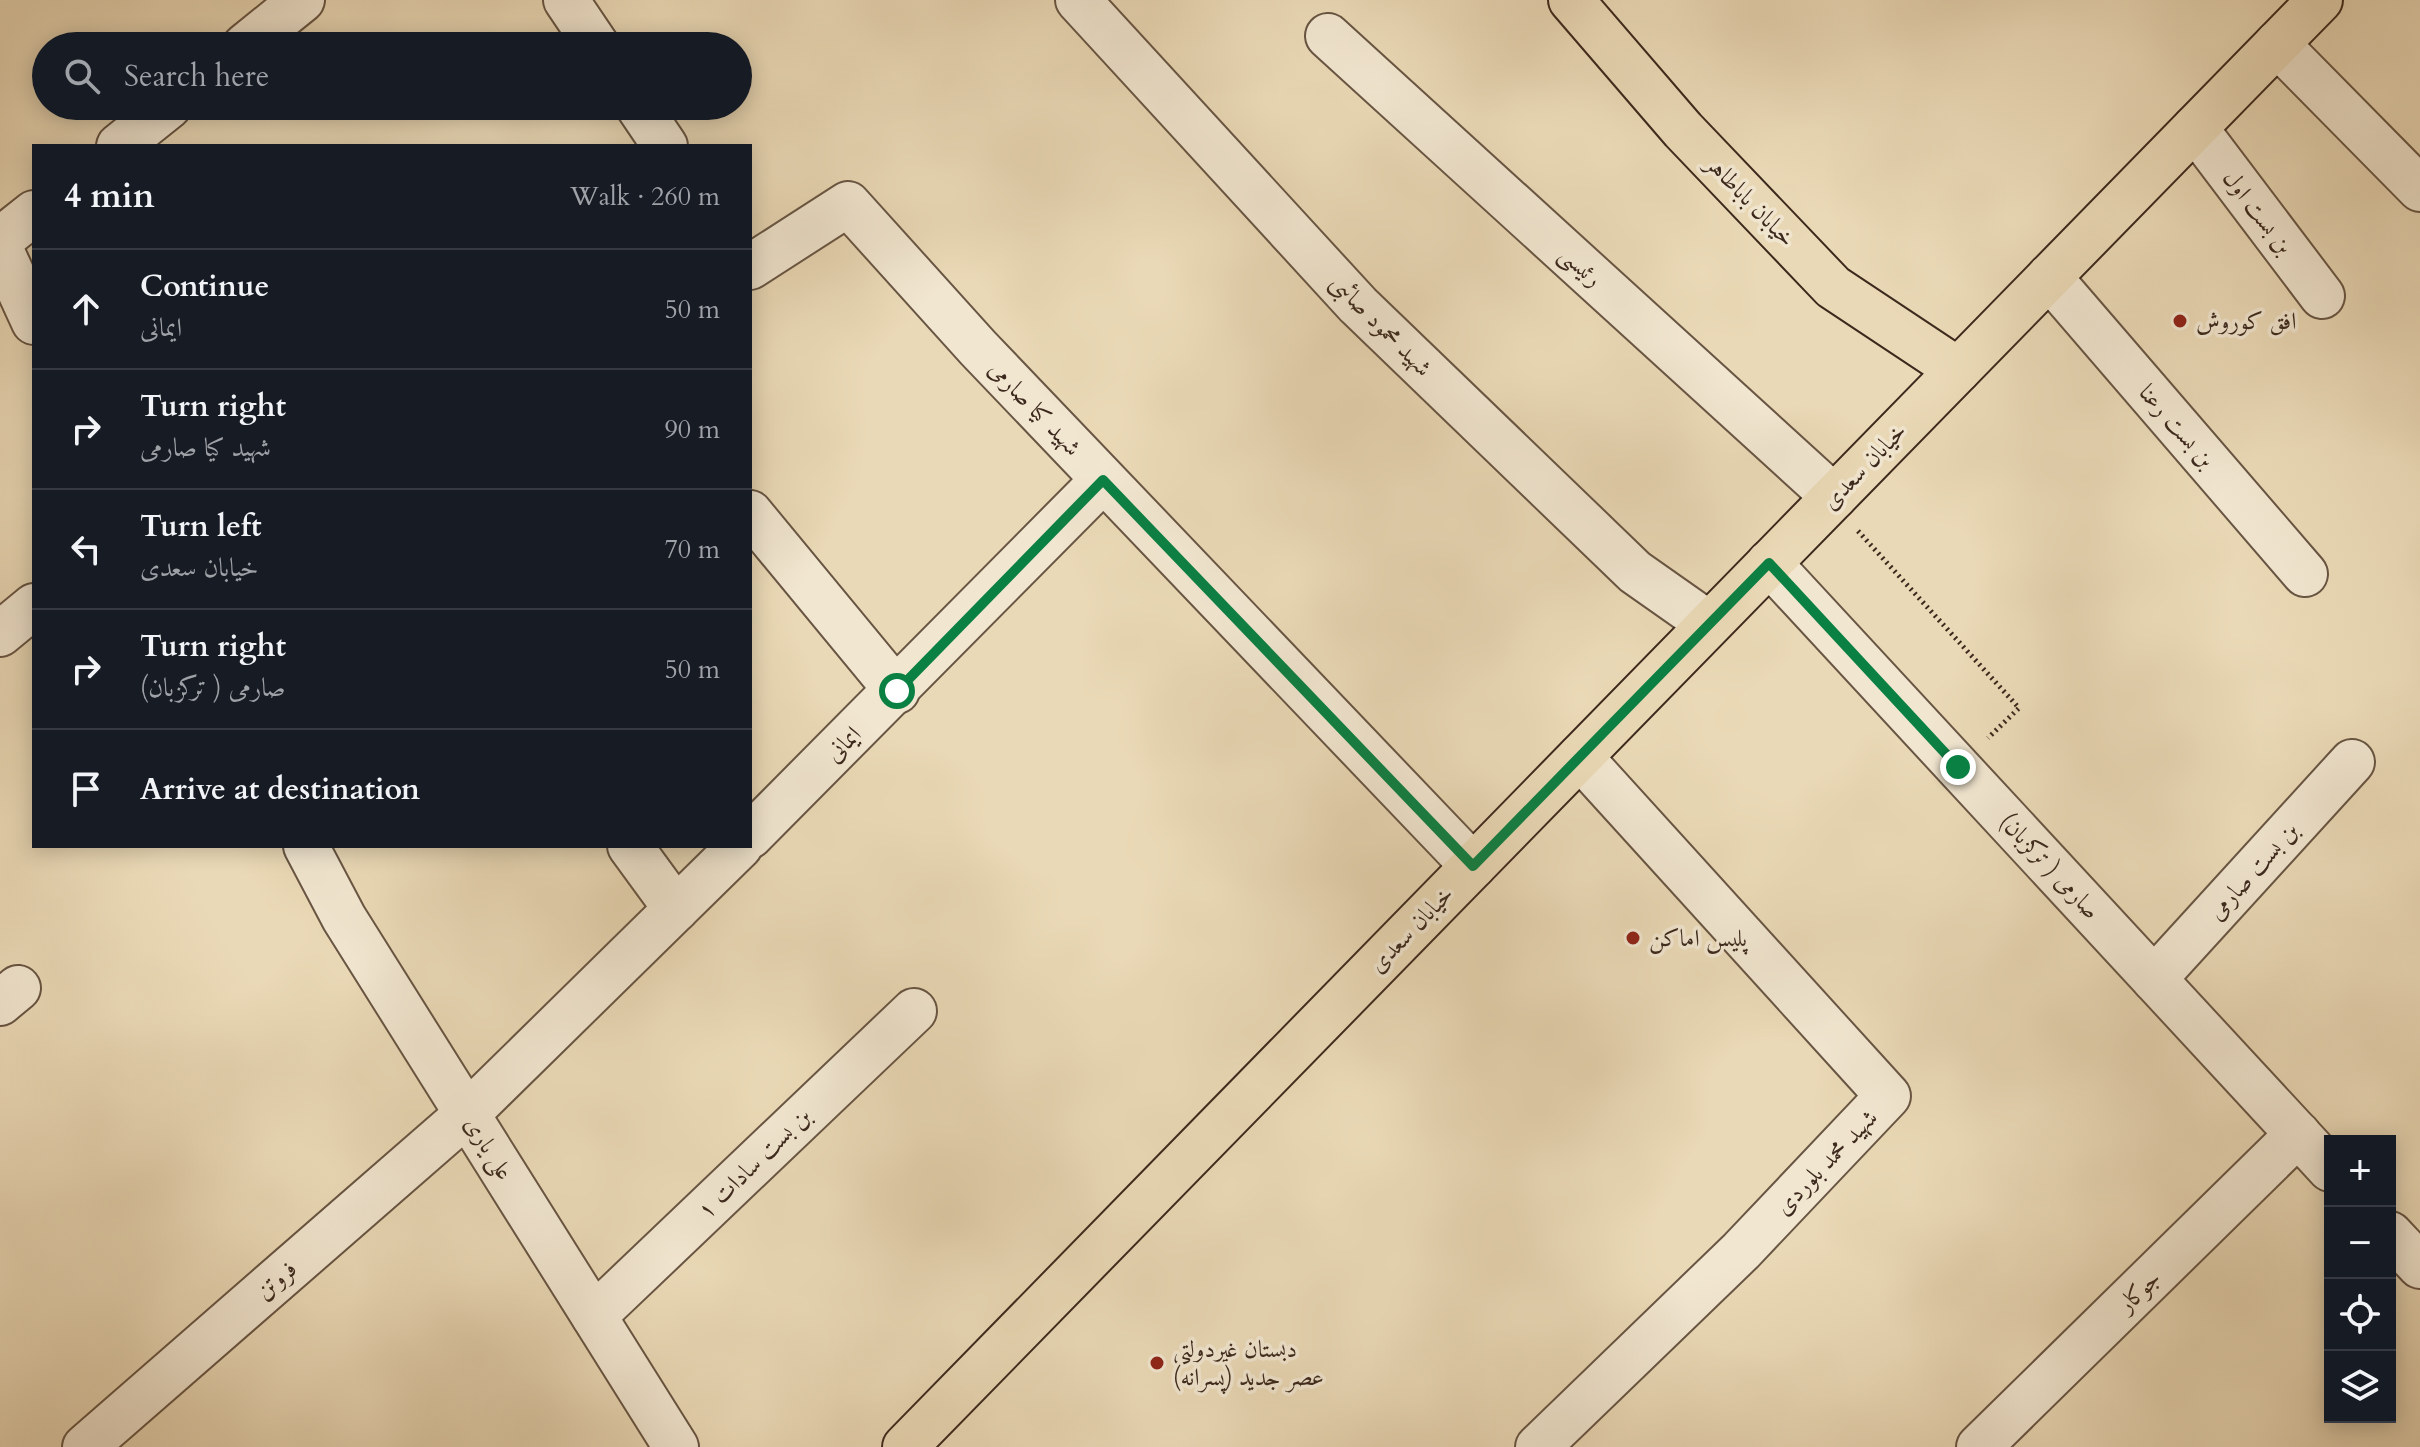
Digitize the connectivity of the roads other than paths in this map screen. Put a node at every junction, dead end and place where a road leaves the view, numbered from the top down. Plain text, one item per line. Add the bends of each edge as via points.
1 (302, 0) edge
2 (566, 0) edge
3 (1078, 0) edge
4 (1571, 0) edge
5 (2320, 0) edge
6 (262, 32) edge
7 (588, 32) edge
8 (1328, 36) dead end
9 (2277, 44) junction
10 (152, 120) edge
11 (647, 120) edge
12 (2195, 128) junction
13 (122, 144) edge
14 (664, 144) edge
15 (2420, 189) edge
16 (32, 216) edge
17 (3, 265) edge
18 (752, 266) edge
19 (2049, 277) junction
20 (2322, 296) dead end
21 (32, 318) edge
22 (1958, 370) junction
23 (1103, 480) junction
24 (1832, 499) junction
25 (752, 515) edge
26 (1769, 563) junction
27 (2305, 574) dead end
28 (32, 608) edge
29 (1709, 624) junction
30 (0, 634) edge
31 (897, 691) junction
32 (1580, 757) junction
33 (2352, 762) dead end
34 (752, 834) edge
35 (307, 848) edge
36 (631, 848) edge
37 (738, 848) edge
38 (1473, 866) junction
39 (676, 909) junction
40 (2154, 979) junction
41 (914, 1011) dead end
42 (467, 1114) junction
43 (2298, 1134) junction
44 (2324, 1162) edge
45 (594, 1316) junction
46 (85, 1447) edge
47 (676, 1447) edge
48 (905, 1447) edge
49 (1538, 1447) edge
50 (1979, 1447) edge

1 - 6 street
2 - 7 street
3 - 29 street, شهید محمود صائبی via 1358,305 1635,572
4 - 22 main road, خیابان باباطاهر via 1683,130 1833,287
5 - 9 main road, خیابان سعدی
8 - 24 street, رئیسی
9 - 12 main road, خیابان سعدی
9 - 15 street
10 - 13 street
11 - 14 street
12 - 19 main road, خیابان سعدی
12 - 20 street, بن بست اول
16 - 17 street
17 - 21 street
18 - 23 street, شهید کیا صارمی via 848,204
19 - 22 main road, خیابان سعدی
19 - 27 street, بن بست رعنا
22 - 24 main road, خیابان سعدی
23 - 31 street, ایمانی
23 - 38 street, شهید کیا صارمی
24 - 26 main road, خیابان سعدی
25 - 31 street
26 - 29 main road, خیابان سعدی
26 - 40 street, صارمی ( ترکزبان)
28 - 30 street
29 - 32 main road, خیابان سعدی
31 - 34 street, ایمانی
32 - 38 main road, خیابان سعدی
32 - 49 street, شهید محمد بلوردی via 1888,1096 1741,1251
33 - 40 street, بن بست صارمی
35 - 42 street, علی یاری via 344,918
36 - 39 street
37 - 39 street
38 - 48 main road, خیابان سعدی
39 - 42 street
40 - 43 street, صارمی ( ترکزبان)
41 - 45 street, بن بست سادات ۱
42 - 45 street, علی یاری
42 - 46 street, فروتن
43 - 44 street, صارمی ( ترکزبان)
43 - 50 street, جوکار
45 - 47 street, علی یاری

